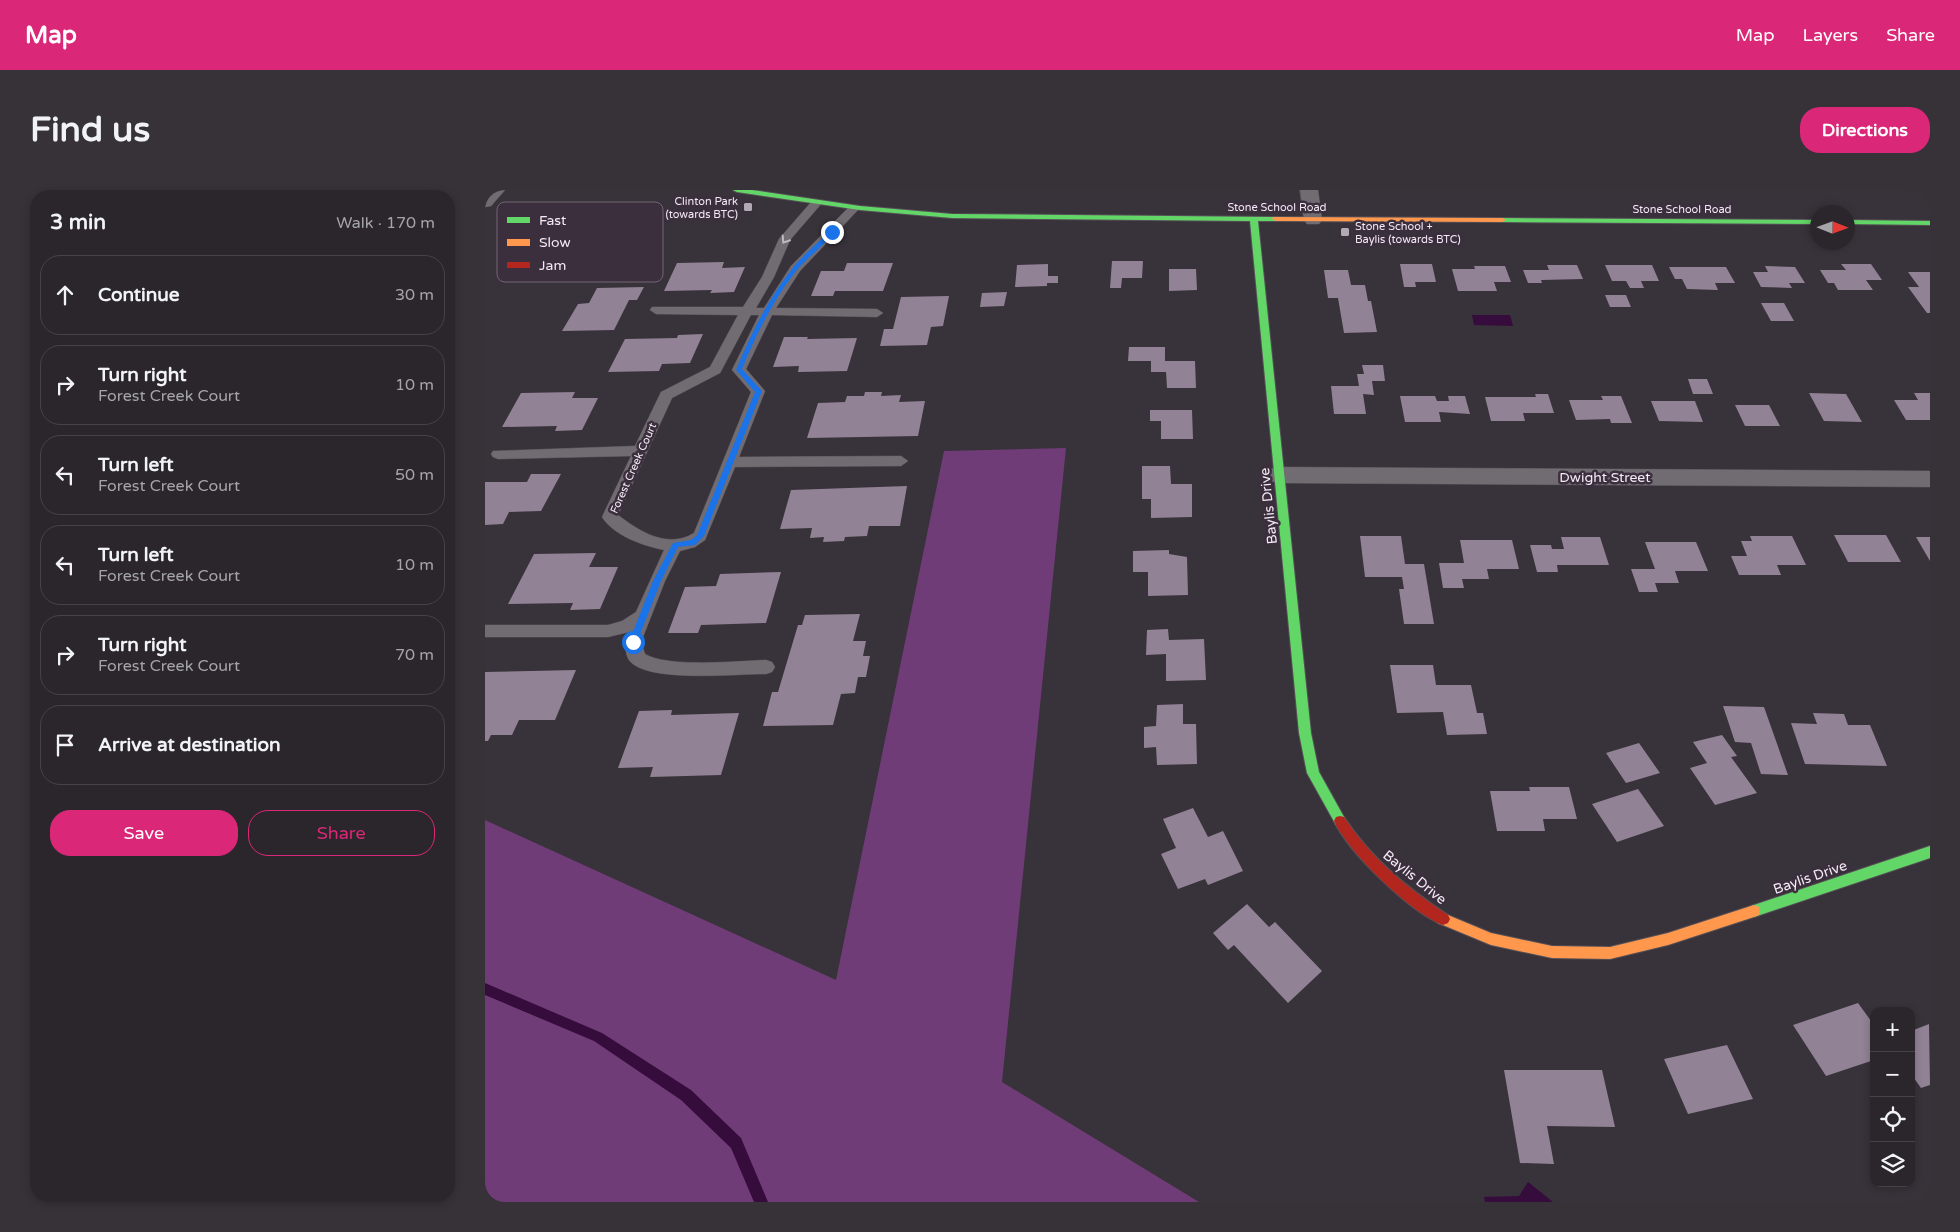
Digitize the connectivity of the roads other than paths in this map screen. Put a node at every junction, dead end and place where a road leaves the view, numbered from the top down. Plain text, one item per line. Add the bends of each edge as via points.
1 (496, 190) edge
2 (737, 190) edge
3 (1309, 190) edge
4 (485, 202) edge
5 (816, 203) junction
6 (854, 208) junction
7 (1255, 220) junction
8 (1313, 220) junction
9 (1810, 222) edge
10 (1855, 222) edge
11 (1930, 223) edge
12 (656, 310) dead end
13 (748, 310) junction
14 (767, 312) junction
15 (877, 313) dead end
16 (715, 370) junction
17 (739, 370) junction
18 (640, 451) junction
19 (498, 454) dead end
20 (901, 461) dead end
21 (730, 462) junction
22 (1279, 474) junction
23 (1930, 479) edge
24 (675, 545) junction
25 (642, 617) junction
26 (485, 631) edge
27 (766, 667) dead end
28 (1930, 852) edge

1 - 4 street
2 - 5 main road, Stone School Road
3 - 8 street
5 - 6 main road, Stone School Road
5 -> 13 lane via 785,238
6 - 7 main road, Stone School Road via 973,217
6 - 14 lane via 795,269
7 - 8 main road, Stone School Road
7 - 22 main road, Baylis Drive
8 - 9 main road, Stone School Road
10 - 11 main road
12 - 13 lane
13 - 14 lane
13 - 16 lane
14 - 15 lane
14 - 17 lane
16 - 17 lane
16 - 18 lane, Forest Creek Court via 666,395
17 - 21 lane, Forest Creek Court via 758,391
18 - 19 lane
18 - 24 lane, Forest Creek Court via 610,516 618,524 659,546
20 - 21 lane
21 - 24 lane, Forest Creek Court via 700,536 693,543
22 - 23 street, Dwight Street
22 - 28 main road, Baylis Drive via 1305,733 1313,773 1348,835 1383,873 1442,918 1491,939 1552,952 1610,953 1668,939
24 - 25 lane
25 - 26 lane via 627,626 608,631
25 - 27 lane via 633,642 637,658 649,665 674,668

